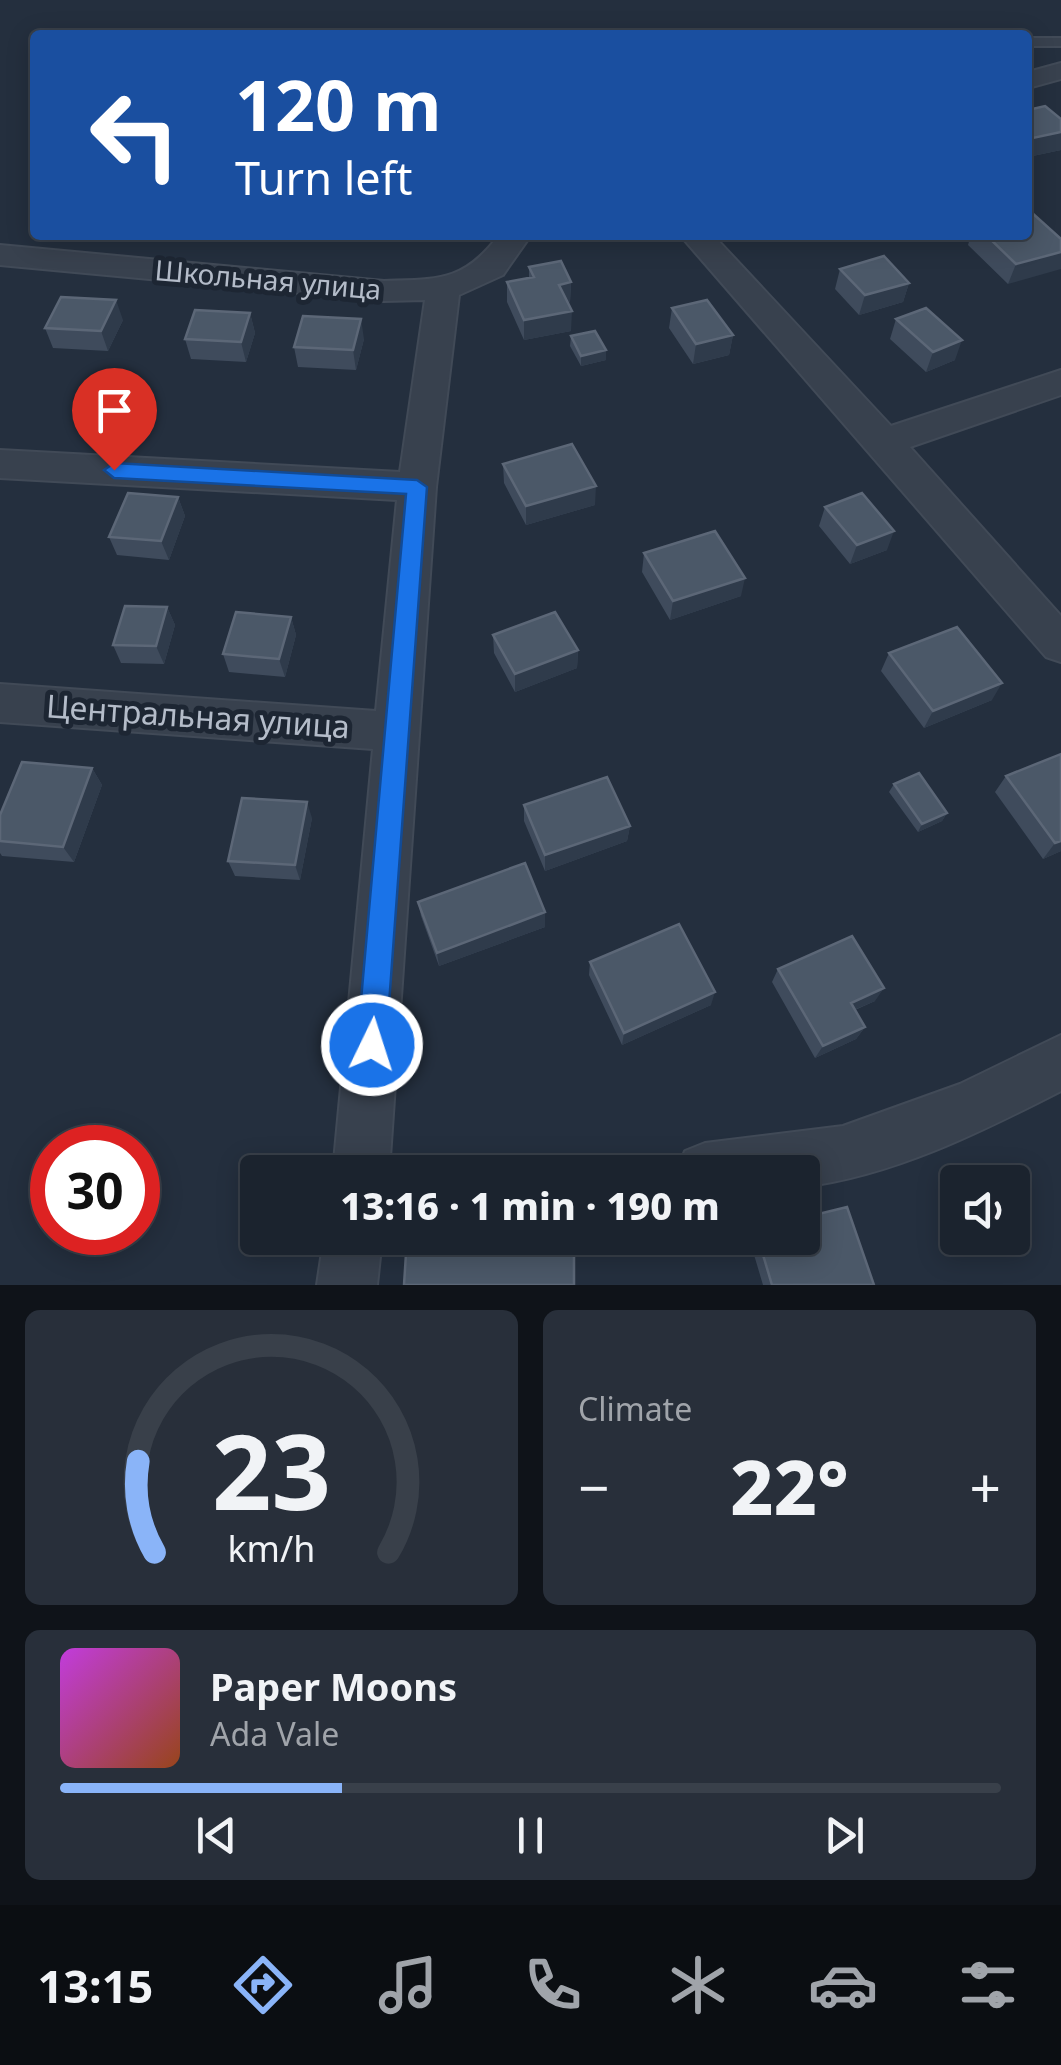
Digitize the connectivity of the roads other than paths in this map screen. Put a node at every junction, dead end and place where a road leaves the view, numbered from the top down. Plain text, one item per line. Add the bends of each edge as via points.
1 (1032, 42) edge
2 (1061, 42) edge
3 (1061, 71) edge
4 (1032, 79) edge
5 (511, 240) edge
6 (701, 240) edge
7 (0, 255) edge
8 (443, 289) junction
9 (1061, 382) edge
10 (884, 442) junction
11 (0, 464) edge
12 (417, 487) junction
13 (1061, 646) edge
14 (0, 703) edge
15 (396, 732) junction
16 (1061, 1062) edge
17 (363, 1155) edge
18 (820, 1157) edge
19 (351, 1255) edge
20 (347, 1285) edge

1 - 2 lane
3 - 4 street
5 - 8 street, Школьная улица via 491,268
6 - 10 street
7 - 8 street, Школьная улица via 384,291
8 - 12 street
9 - 10 street
10 - 13 street
11 - 12 street
12 - 15 street
14 - 15 street, Центральная улица
15 - 17 street
16 - 18 street via 972,1107
19 - 20 street

